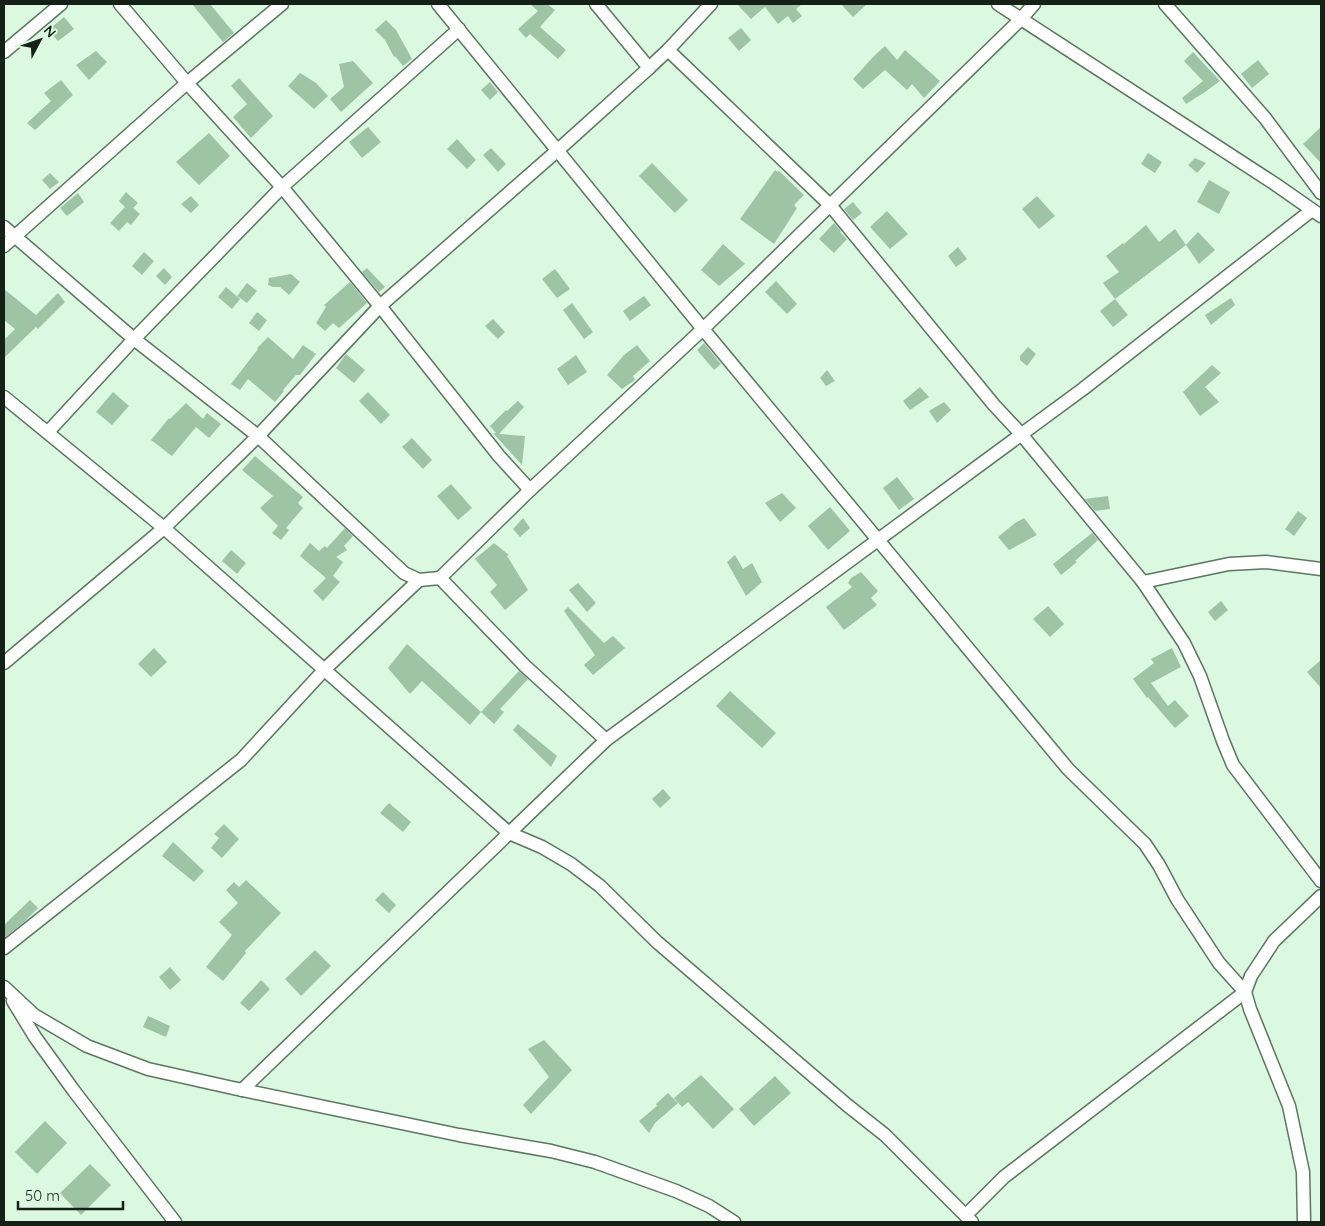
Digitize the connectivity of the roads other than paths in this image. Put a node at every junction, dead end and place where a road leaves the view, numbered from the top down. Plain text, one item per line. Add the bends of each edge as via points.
1 (61, 4) edge
2 (120, 4) edge
3 (282, 4) edge
4 (438, 4) edge
5 (596, 4) edge
6 (711, 4) edge
7 (998, 4) edge
8 (1034, 4) edge
9 (1165, 4) edge
10 (1021, 19) junction
11 (459, 30) junction
12 (668, 50) junction
13 (4, 52) edge
14 (649, 68) junction
15 (187, 83) junction
16 (558, 150) junction
17 (282, 188) junction
18 (1321, 193) edge
19 (830, 205) junction
20 (1317, 213) edge
21 (4, 227) edge
22 (14, 236) junction
23 (4, 246) edge
24 (380, 306) junction
25 (703, 329) junction
26 (134, 339) junction
27 (4, 396) edge
28 (48, 432) junction
29 (1021, 434) junction
30 (258, 436) junction
31 (530, 490) junction
32 (164, 528) junction
33 (878, 540) junction
34 (1321, 569) edge
35 (440, 578) junction
36 (419, 580) junction
37 (1143, 582) junction
38 (4, 662) edge
39 (325, 669) junction
40 (606, 740) junction
41 (509, 833) junction
42 (1321, 881) edge
43 (1321, 896) edge
44 (4, 948) edge
45 (5, 989) edge
46 (1245, 992) junction
47 (242, 1090) junction
48 (969, 1219) edge
49 (175, 1222) edge
50 (734, 1222) edge
51 (1304, 1222) edge

1 - 13 street
2 - 15 street
3 - 15 street
4 - 11 street
5 - 14 street
6 - 12 street
7 - 10 street
8 - 10 street
9 - 18 street via 1265,118
10 - 19 street
10 - 20 street
11 - 16 street
11 - 17 street
12 - 14 street
12 - 19 street
14 - 16 street
15 - 17 street
15 - 22 street
16 - 24 street
16 - 25 street
17 - 24 street
17 - 26 street
19 - 25 street
19 - 29 street
20 - 29 street
21 - 22 street
22 - 23 street
22 - 26 street
24 - 30 street
24 - 31 street
25 - 31 street
25 - 33 street
26 - 28 street
26 - 30 street
27 - 28 street
28 - 32 street
29 - 33 street
29 - 37 street
30 - 32 street
30 - 36 street via 404,573
31 - 35 street
32 - 38 street
32 - 39 street
33 - 40 street
33 - 46 street via 1068,769 1145,844 1219,963
34 - 37 street via 1266,562 1229,564
35 - 36 street
35 - 40 street via 525,666
36 - 39 street
37 - 42 street via 1184,643 1200,676 1233,765
39 - 41 street
39 - 44 street via 241,760
40 - 41 street
41 - 47 street
41 - 48 street via 556,855 600,886 658,942 885,1135
43 - 46 street via 1274,941 1251,976
45 - 47 street via 34,1014 87,1046 148,1069
45 - 49 street via 74,1091
46 - 48 street via 1004,1177
46 - 51 street via 1289,1106 1303,1172
47 - 50 street via 595,1162 676,1191

